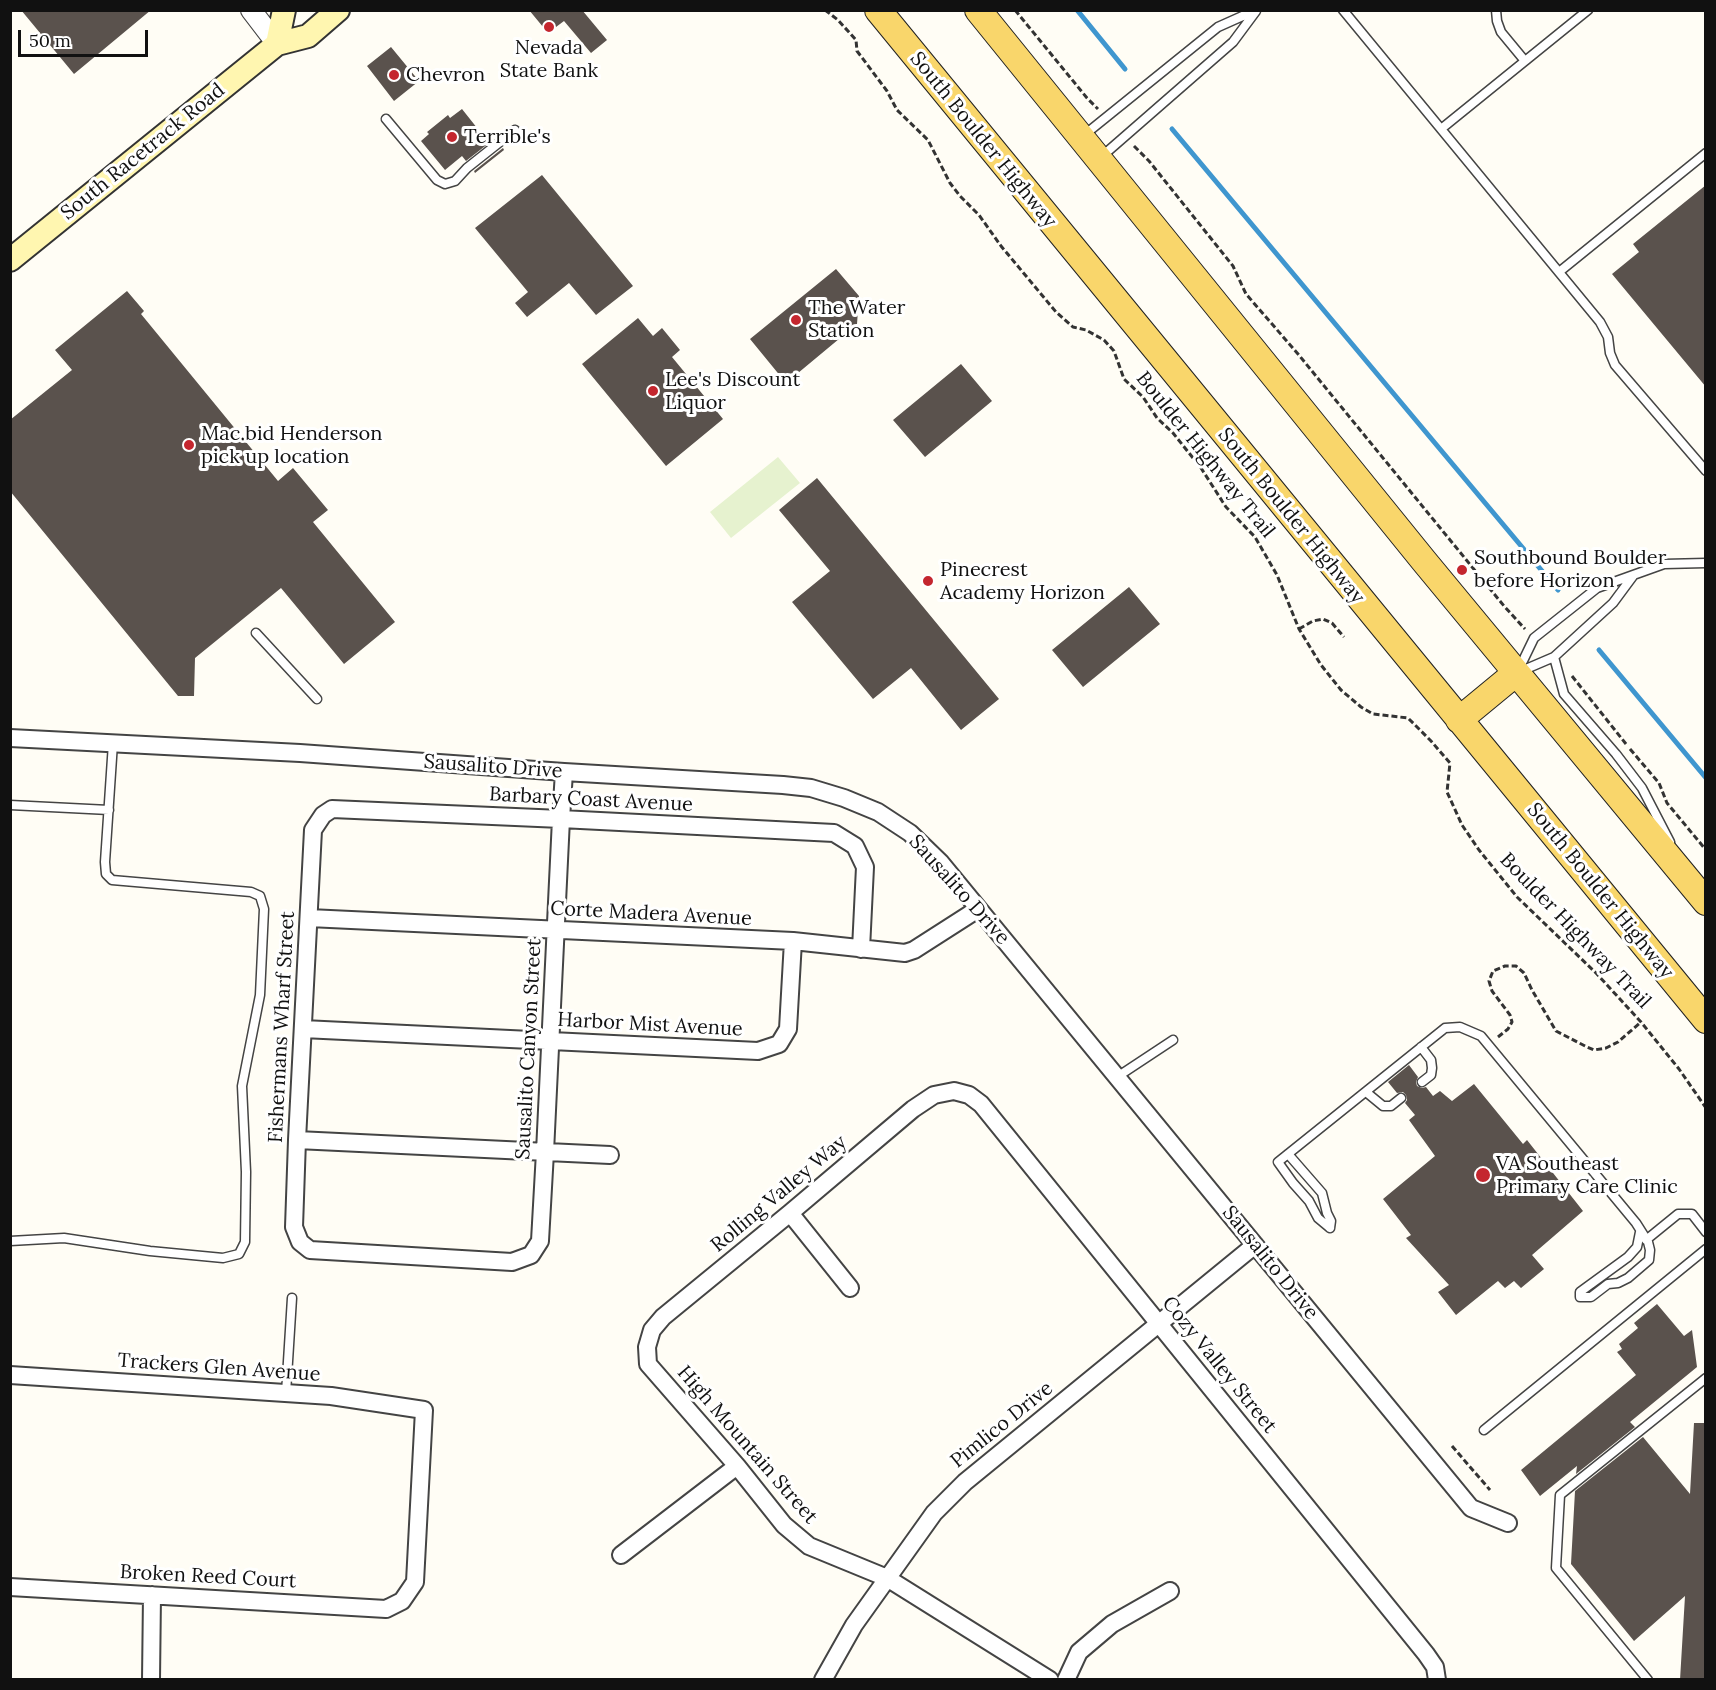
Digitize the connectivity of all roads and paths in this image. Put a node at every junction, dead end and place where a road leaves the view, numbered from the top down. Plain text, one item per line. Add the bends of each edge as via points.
1 (251, 10) edge
2 (284, 10) edge
3 (338, 10) edge
4 (825, 10) edge
5 (878, 10) edge
6 (978, 10) edge
7 (1015, 10) edge
8 (1343, 10) edge
9 (1496, 10) edge
10 (1588, 10) edge
11 (277, 44) junction
12 (1525, 61) junction
13 (1106, 117) junction
14 (386, 119) dead end
15 (1441, 129) junction
16 (515, 130) dead end
17 (1125, 137) junction
18 (1082, 138) junction
19 (1706, 153) edge
20 (1099, 159) junction
21 (10, 260) edge
22 (1559, 272) junction
23 (1706, 471) edge
24 (1706, 563) edge
25 (1633, 576) junction
26 (1299, 629) junction
27 (256, 633) dead end
28 (1344, 637) dead end
29 (1534, 638) junction
30 (1554, 657) junction
31 (1516, 673) junction
32 (317, 699) dead end
33 (1459, 720) junction
34 (10, 738) edge
35 (113, 743) junction
36 (564, 772) junction
37 (10, 805) edge
38 (108, 810) junction
39 (323, 815) joint
40 (561, 819) junction
41 (1706, 850) edge
42 (1701, 896) edge
43 (978, 909) junction
44 (309, 918) junction
45 (556, 930) junction
46 (793, 941) junction
47 (861, 948) junction
48 (1706, 1020) edge
49 (1641, 1022) junction
50 (303, 1029) junction
51 (1498, 1037) dead end
52 (1173, 1040) dead end
53 (550, 1041) junction
54 (1421, 1047) junction
55 (1117, 1077) junction
56 (1422, 1082) dead end
57 (954, 1091) joint
58 (1366, 1092) junction
59 (1401, 1098) dead end
60 (1706, 1108) edge
61 (297, 1140) junction
62 (545, 1152) junction
63 (1288, 1154) junction
64 (610, 1155) dead end
65 (790, 1213) junction
66 (1706, 1232) edge
67 (1643, 1236) junction
68 (10, 1241) edge
69 (1255, 1245) junction
70 (1706, 1249) edge
71 (531, 1255) joint
72 (850, 1288) dead end
73 (292, 1298) dead end
74 (1159, 1324) junction
75 (646, 1347) joint
76 (10, 1375) edge
77 (1706, 1378) edge
78 (286, 1393) junction
79 (1484, 1430) dead end
80 (1452, 1446) dead end
81 (737, 1466) junction
82 (1490, 1490) dead end
83 (1508, 1523) dead end
84 (621, 1554) dead end
85 (887, 1578) junction
86 (10, 1587) edge
87 (1170, 1592) dead end
88 (152, 1595) junction
89 (402, 1601) joint
90 (151, 1680) edge
91 (823, 1680) edge
92 (1050, 1680) edge
93 (1066, 1680) edge
94 (1437, 1680) edge
95 (1648, 1680) edge

1 - 11 street
2 - 11 main road
3 - 11 main road, South Racetrack Road via 308,36
4 - 26 path, Boulder Highway Trail via 856,40 857,51 897,110 928,140 950,183 1034,287 1073,327 1104,340 1114,351 1124,379 1173,433 1226,507 1255,537 1277,575
5 - 33 main road, South Boulder Highway
6 - 18 main road
7 - 13 path
8 - 15 lane
9 - 12 lane via 1501,32
10 - 12 lane
11 - 21 main road, South Racetrack Road
12 - 15 lane
13 - 17 lane via 1218,27 1256,10 1233,42
13 - 18 lane
14 - 16 lane via 436,180 445,184 455,181
15 - 22 lane
17 - 20 lane
17 - 29 path via 1217,244 1246,294
18 - 20 main road
19 - 22 lane
20 - 31 main road
22 - 23 lane via 1600,322 1616,364
24 - 25 lane via 1664,564
25 - 29 lane via 1597,588
25 - 30 lane via 1613,603
26 - 28 path via 1323,619
26 - 49 path, Boulder Highway Trail via 1341,690 1373,714 1408,718 1437,748 1450,763 1447,792 1453,807 1479,850 1517,897
27 - 32 lane
29 - 31 lane
30 - 31 lane
30 - 41 path via 1659,783 1667,803
30 - 42 lane via 1564,694 1642,788
31 - 33 main road
31 - 42 main road
33 - 48 main road, South Boulder Highway
34 - 35 street, Sausalito Drive
35 - 36 street, Sausalito Drive
35 - 38 lane
36 - 40 street, Sausalito Canyon Street
36 - 43 street, Sausalito Drive via 783,785 844,798 878,812 910,833 941,863
37 - 38 lane
38 - 68 lane via 105,862 106,874 112,880 260,896 264,909 260,995 242,1086 245,1242 239,1254 223,1258 64,1238
39 - 40 street, Barbary Coast Avenue via 332,809
39 - 44 street, Fishermans Wharf Street via 313,830
40 - 45 street, Sausalito Canyon Street
40 - 47 street, Barbary Coast Avenue via 834,833 855,846 865,867
43 - 47 street, Corte Madera Avenue via 914,950 905,953
43 - 55 street, Sausalito Drive
44 - 45 street, Corte Madera Avenue
44 - 50 street, Fishermans Wharf Street
45 - 46 street, Corte Madera Avenue
45 - 53 street, Sausalito Canyon Street
46 - 47 street, Corte Madera Avenue
46 - 53 street, Harbor Mist Avenue via 788,1029 779,1044 758,1051
49 - 51 path via 1618,1042 1594,1050 1556,1031 1524,973 1516,966 1505,966 1493,971 1489,981 1512,1022
49 - 60 path, Boulder Highway Trail
50 - 53 street, Harbor Mist Avenue
50 - 61 street, Fishermans Wharf Street
52 - 55 lane
53 - 62 street, Sausalito Canyon Street
54 - 56 lane via 1432,1068 1431,1075
54 - 58 lane
54 - 67 lane via 1445,1028 1460,1027 1481,1036
55 - 69 street, Sausalito Drive
57 - 65 street, Rolling Valley Way via 934,1095 913,1109
57 - 74 street, Cozy Valley Street via 981,1104
58 - 59 lane via 1383,1106 1391,1106
58 - 63 lane
61 - 62 street
61 - 71 street, Fishermans Wharf Street via 294,1227 300,1242 310,1250 512,1262
62 - 64 street
62 - 71 street, Sausalito Canyon Street via 540,1241
63 - 63 lane via 1322,1193 1330,1228 1318,1218 1278,1161
65 - 72 street
65 - 75 street, Rolling Valley Way via 663,1317 652,1330
66 - 67 lane via 1692,1214 1678,1214
67 - 67 lane via 1628,1257 1580,1292 1580,1297 1591,1296 1608,1284 1628,1278 1649,1260 1650,1250
69 - 74 street, Pimlico Drive
69 - 83 street, Sausalito Drive via 1471,1508
70 - 79 lane
73 - 78 lane
74 - 85 street, Pimlico Drive via 965,1482 934,1513
74 - 94 street, Cozy Valley Street via 1426,1654 1435,1667
75 - 81 street, High Mountain Street via 648,1364
76 - 78 street, Trackers Glen Avenue
77 - 95 lane via 1560,1495 1556,1568
78 - 89 street, Trackers Glen Avenue via 424,1410 415,1582
80 - 82 path
81 - 84 street
81 - 85 street, High Mountain Street via 784,1525 809,1546
85 - 91 street, Pimlico Drive
85 - 92 street, High Mountain Street
86 - 88 street, Broken Reed Court
87 - 93 street via 1112,1624 1087,1645 1079,1652
88 - 89 street, Broken Reed Court via 386,1609
88 - 90 street

